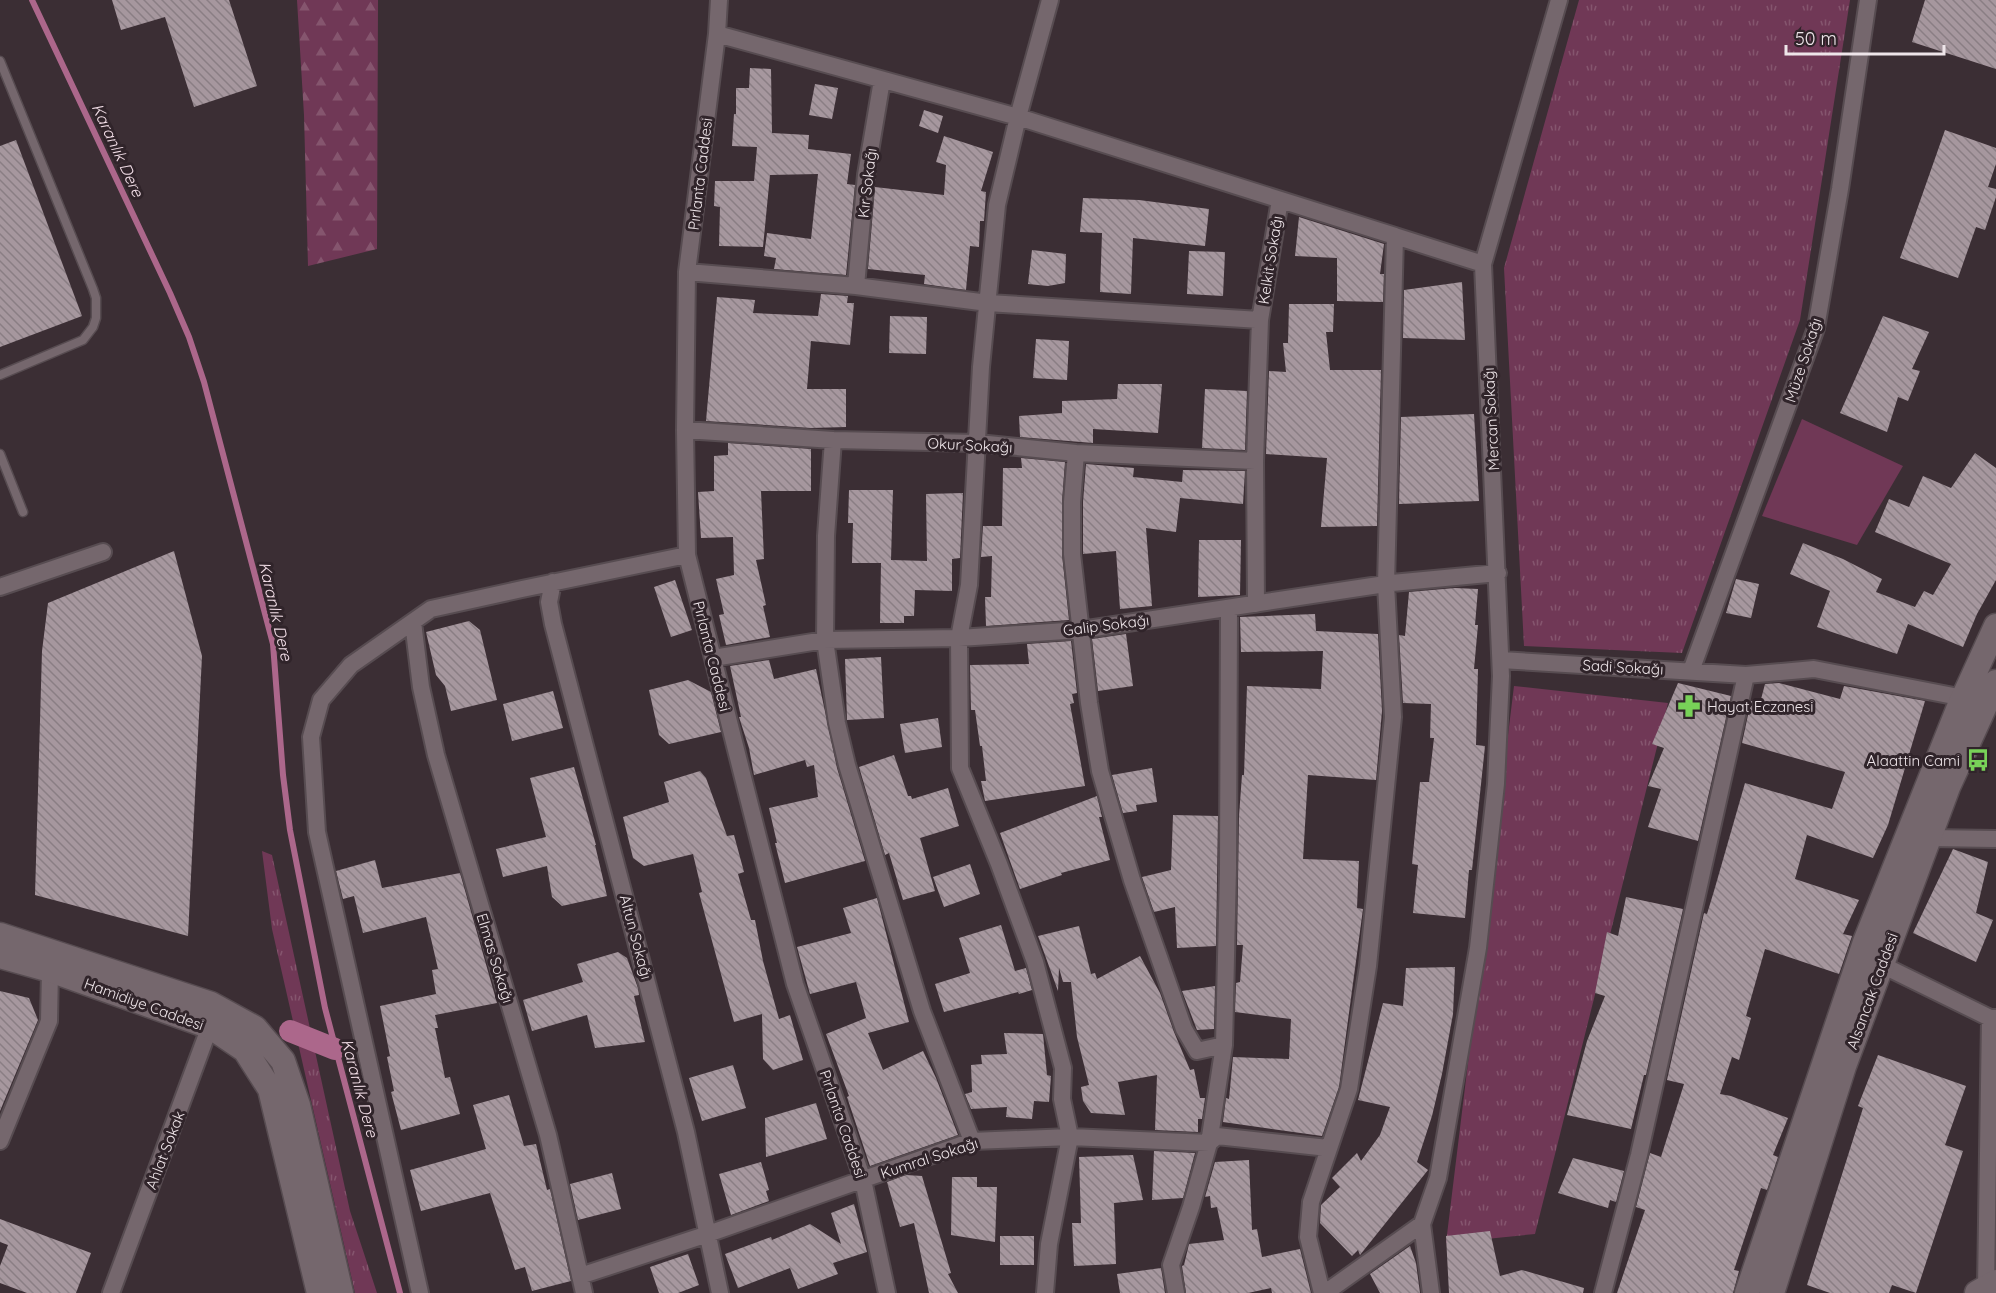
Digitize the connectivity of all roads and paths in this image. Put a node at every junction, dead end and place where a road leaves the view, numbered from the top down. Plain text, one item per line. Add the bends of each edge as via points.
1 (719, 0) edge
2 (1050, 0) edge
3 (1558, 0) edge
4 (1868, 0) edge
5 (717, 34) junction
6 (0, 61) edge
7 (882, 80) junction
8 (1017, 117) junction
9 (1280, 200) junction
10 (1395, 236) junction
11 (1483, 264) junction
12 (687, 272) junction
13 (856, 286) junction
14 (988, 303) junction
15 (1260, 320) junction
16 (0, 375) edge
17 (685, 430) junction
18 (832, 440) junction
19 (978, 443) junction
20 (1076, 453) junction
21 (0, 454) edge
22 (1255, 461) junction
23 (23, 512) dead end
24 (103, 552) dead end
25 (687, 555) junction
26 (1498, 573) junction
27 (553, 582) junction
28 (1386, 584) junction
29 (0, 587) edge
30 (1256, 604) junction
31 (1229, 608) junction
32 (414, 622) junction
33 (1996, 626) edge
34 (1081, 630) junction
35 (959, 638) junction
36 (825, 640) junction
37 (712, 658) junction
38 (1501, 660) junction
39 (1691, 671) junction
40 (1746, 675) junction
41 (1994, 692) edge
42 (1964, 698) junction
43 (1929, 838) junction
44 (1996, 839) edge
45 (0, 935) edge
46 (0, 956) edge
47 (53, 962) junction
48 (1882, 965) junction
49 (213, 1017) junction
50 (1993, 1018) edge
51 (1224, 1045) junction
52 (1070, 1137) junction
53 (0, 1141) edge
54 (972, 1141) junction
55 (1209, 1143) junction
56 (1328, 1148) junction
57 (863, 1180) junction
58 (1422, 1224) junction
59 (708, 1234) junction
60 (580, 1276) junction
61 (1986, 1288) edge
62 (111, 1293) edge
63 (319, 1293) edge
64 (341, 1293) edge
65 (420, 1293) edge
66 (584, 1293) edge
67 (720, 1293) edge
68 (887, 1293) edge
69 (1044, 1293) edge
70 (1176, 1293) edge
71 (1324, 1293) edge
72 (1431, 1293) edge
73 (1603, 1293) edge
74 (1747, 1293) edge
75 (1772, 1293) edge

1 - 5 street, Pırlanta Caddesi
2 - 8 street
3 - 11 street, Mercan Sokağı
4 - 39 street, Müze Sokağı via 1816,328
5 - 7 street
5 - 12 street, Pırlanta Caddesi
6 - 16 lane via 93,288 97,309 93,327 82,340
7 - 8 street
7 - 13 street, Kır Sokağı via 866,176
8 - 9 street
8 - 14 street via 996,205
9 - 10 street
9 - 15 street, Kelkit Sokağı
10 - 11 street
10 - 28 street
11 - 26 street, Mercan Sokağı
12 - 13 street
12 - 17 street, Pırlanta Caddesi
13 - 14 street
14 - 15 street
14 - 19 street
15 - 22 street, Kelkit Sokağı
17 - 18 street, Okur Sokağı
17 - 25 street, Pırlanta Caddesi
18 - 19 street, Okur Sokağı
18 - 36 street
19 - 20 street, Okur Sokağı
19 - 35 street via 969,585
20 - 22 street, Okur Sokağı
20 - 34 street via 1072,554
21 - 23 lane
22 - 30 street, Kelkit Sokağı
24 - 29 street
25 - 27 street
25 - 37 street, Pırlanta Caddesi
26 - 28 street, Galip Sokağı
26 - 38 street, Mercan Sokağı
27 - 32 street via 431,609
27 - 59 street, Altun Sokağı via 549,602 553,624 686,1132
28 - 30 street, Galip Sokağı
28 - 56 street via 1393,717 1368,966 1349,1089
30 - 31 street, Galip Sokağı
31 - 34 street, Galip Sokağı
31 - 51 street
32 - 60 street, Elmas Sokağı via 421,687 436,755 548,1135
32 - 65 street via 351,665 321,700 312,737 317,832
33 - 42 street, Alsancak Caddesi
34 - 35 street, Galip Sokağı
34 - 51 street via 1100,771 1132,880 1184,1029 1197,1051
35 - 36 street, Galip Sokağı
35 - 52 street via 960,768 1035,962 1063,1068 1062,1099
36 - 37 street, Galip Sokağı
36 - 54 street via 847,765 922,1011
37 - 57 street, Pırlanta Caddesi via 795,984
38 - 39 street, Sadi Sokağı
38 - 58 street, Mercan Sokağı via 1496,784 1478,948 1438,1178
39 - 40 street, Sadi Sokağı
40 - 42 street, Sadi Sokağı via 1814,669
40 - 73 street via 1639,1155
41 - 42 street, Alsancak Caddesi
41 - 43 street, Alsancak Caddesi via 1948,787
42 - 74 street, Alsancak Caddesi via 1865,942
43 - 44 street
43 - 48 street, Alsancak Caddesi
45 - 47 street
46 - 47 street, Hamidiye Caddesi
47 - 49 street, Hamidiye Caddesi
47 - 53 street via 49,1021
48 - 50 street
48 - 75 street, Alsancak Caddesi via 1844,1066
49 - 62 street, Ahlat Sokak
49 - 63 street, Hamidiye Caddesi via 245,1050 270,1089
49 - 64 street via 255,1028 283,1061 298,1105
50 - 61 street
51 - 55 street
52 - 54 street, Kumral Sokağı
52 - 55 street, Kumral Sokağı
52 - 69 street via 1049,1244
54 - 57 street, Kumral Sokağı
55 - 56 street, Kumral Sokağı via 1217,1136
55 - 70 street via 1171,1265
56 - 71 street via 1311,1202 1308,1237
57 - 59 street, Kumral Sokağı
57 - 68 street, Pırlanta Caddesi
58 - 71 street
58 - 72 street
59 - 60 street, Kumral Sokağı
59 - 67 street, Altun Sokağı
60 - 66 street, Elmas Sokağı

